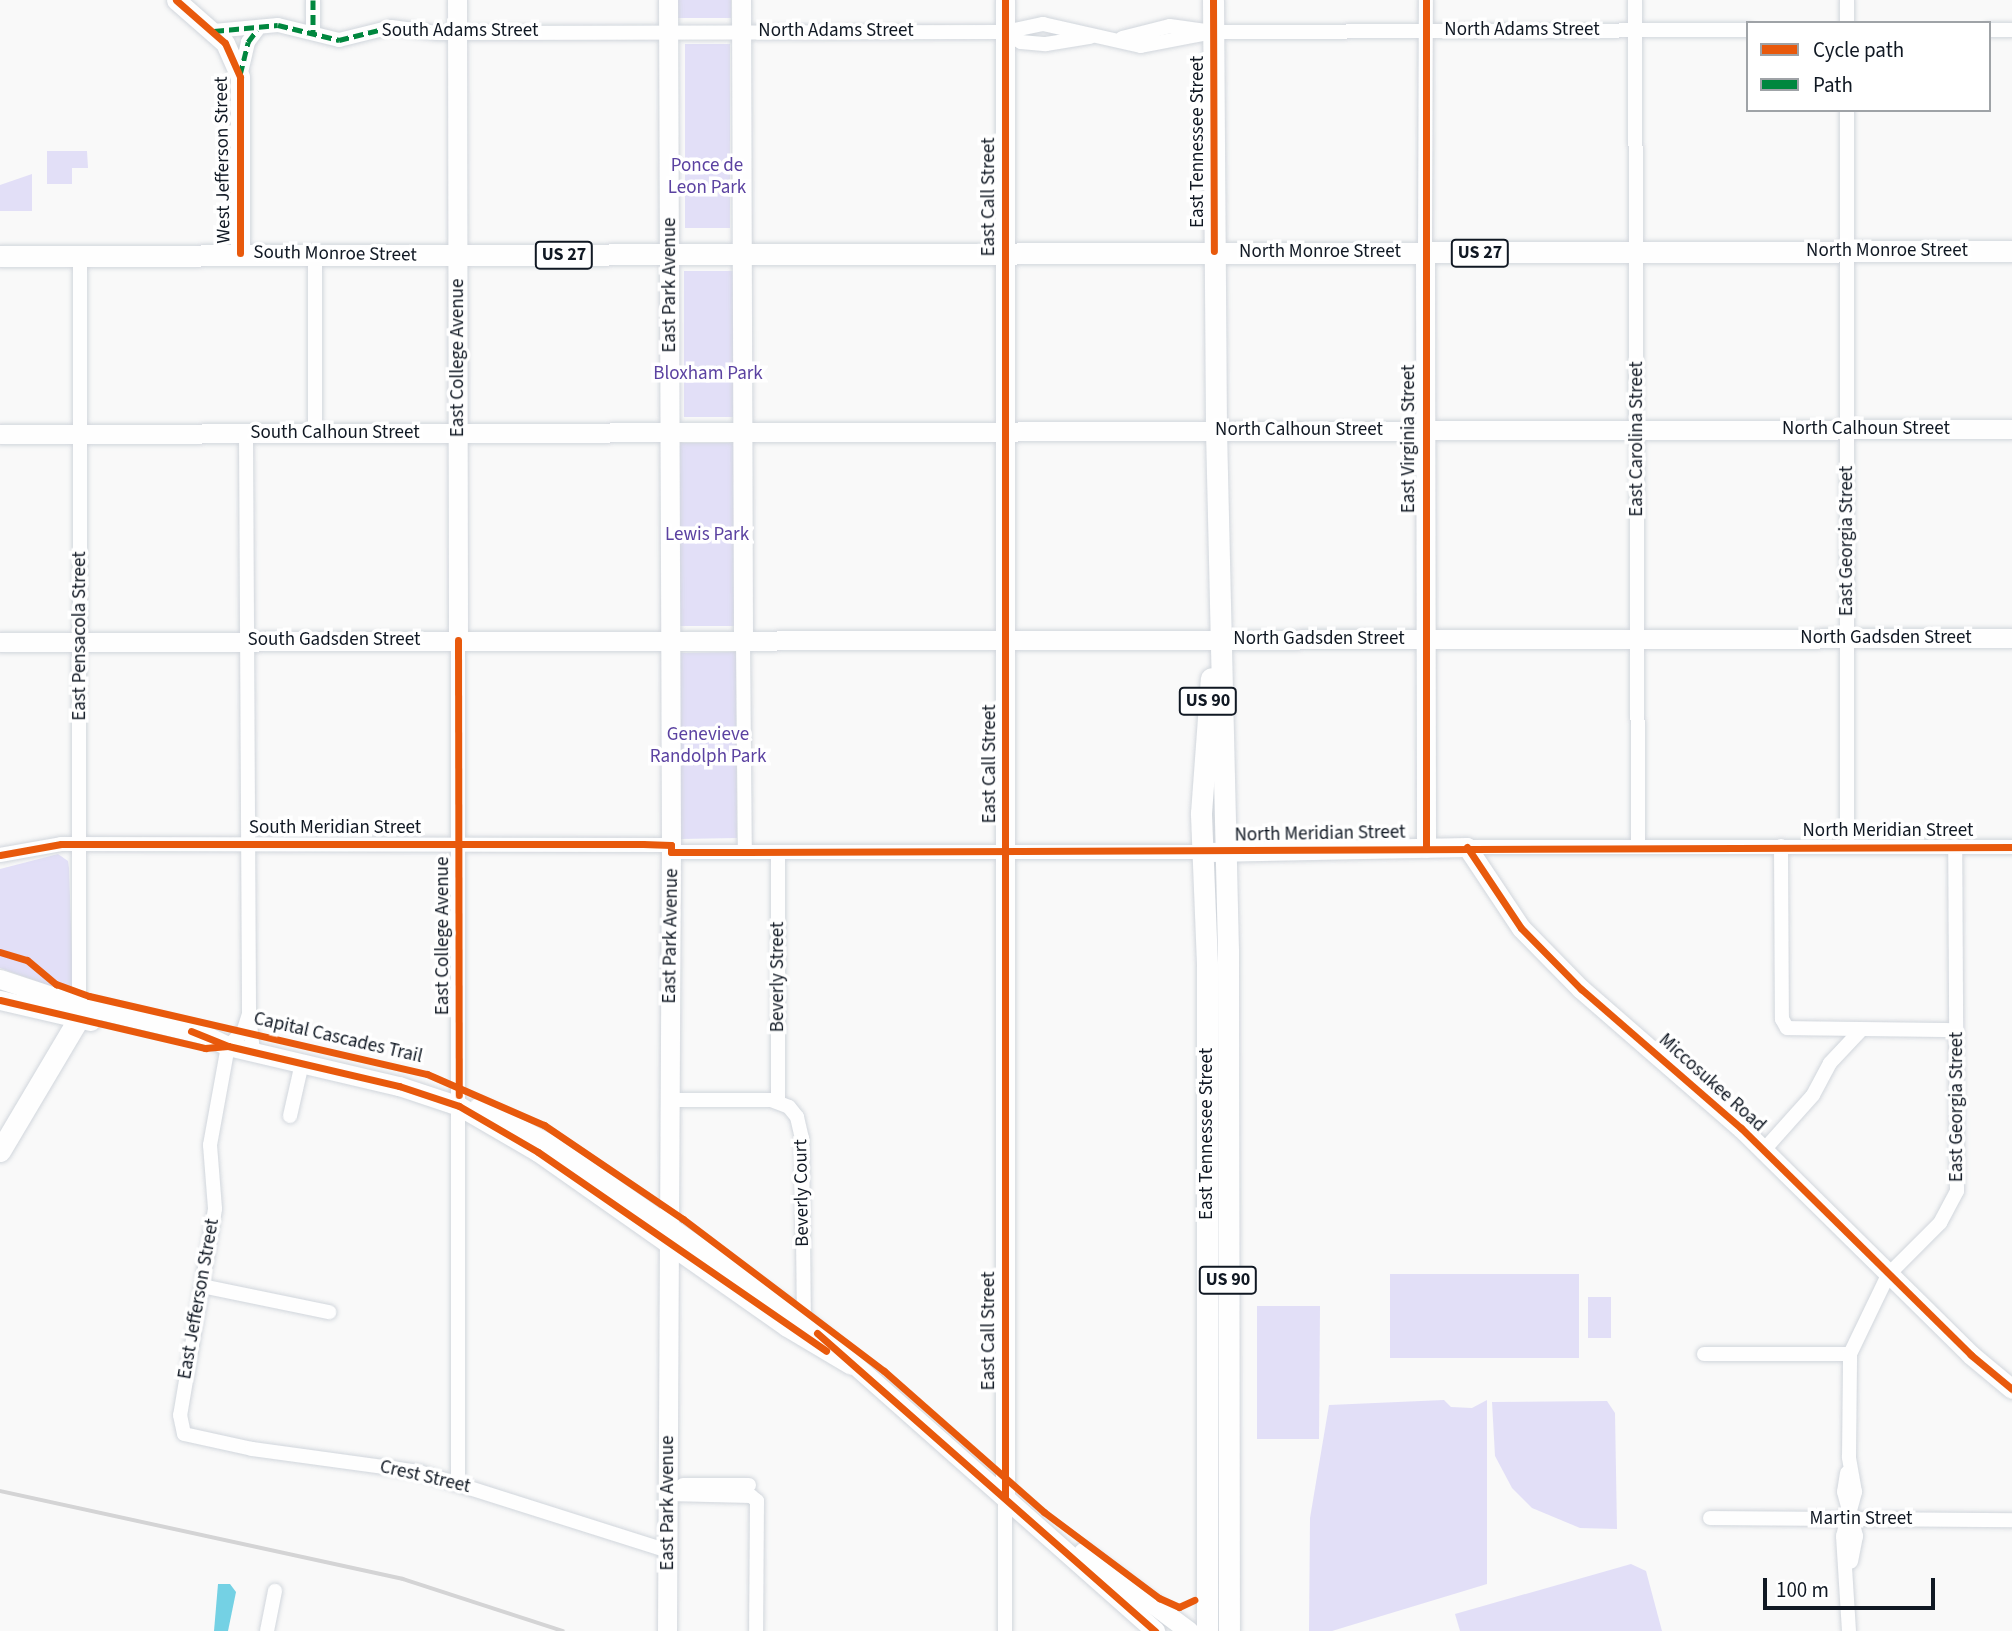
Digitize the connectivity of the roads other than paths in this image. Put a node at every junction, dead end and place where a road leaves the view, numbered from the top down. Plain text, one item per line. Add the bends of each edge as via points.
1 (176, 0) edge
2 (313, 0) edge
3 (457, 0) edge
4 (668, 0) edge
5 (741, 0) edge
6 (1004, 0) edge
7 (1213, 0) edge
8 (1426, 0) edge
9 (1635, 0) edge
10 (1847, 0) edge
11 (1847, 21) edge
12 (1426, 29) junction
13 (257, 30) junction
14 (1746, 30) edge
15 (1991, 30) edge
16 (2012, 30) edge
17 (214, 31) junction
18 (457, 31) junction
19 (668, 31) junction
20 (741, 31) junction
21 (1635, 31) junction
22 (1005, 32) junction
23 (1213, 32) junction
24 (313, 33) junction
25 (240, 76) junction
26 (1847, 112) edge
27 (1214, 251) junction
28 (1847, 251) junction
29 (2012, 251) edge
30 (1005, 252) junction
31 (240, 253) junction
32 (1425, 253) junction
33 (1636, 253) junction
34 (315, 254) junction
35 (670, 254) junction
36 (741, 254) junction
37 (80, 255) junction
38 (0, 256) edge
39 (458, 256) junction
40 (1847, 429) junction
41 (2012, 429) edge
42 (671, 430) junction
43 (742, 430) junction
44 (1005, 430) junction
45 (1216, 430) junction
46 (1425, 430) junction
47 (1637, 430) junction
48 (457, 432) junction
49 (246, 433) junction
50 (315, 433) junction
51 (0, 434) edge
52 (79, 434) junction
53 (1637, 638) junction
54 (1847, 638) junction
55 (2012, 638) edge
56 (1006, 639) junction
57 (1220, 639) junction
58 (1426, 639) junction
59 (458, 640) junction
60 (668, 640) junction
61 (743, 640) junction
62 (247, 641) junction
63 (0, 642) edge
64 (79, 642) junction
65 (79, 844) junction
66 (248, 844) junction
67 (458, 844) junction
68 (1781, 846) junction
69 (1847, 846) junction
70 (1955, 846) junction
71 (1467, 847) junction
72 (1638, 847) junction
73 (2012, 847) edge
74 (671, 848) junction
75 (1426, 848) junction
76 (745, 852) junction
77 (778, 852) junction
78 (1006, 852) junction
79 (1202, 852) junction
80 (1224, 852) junction
81 (0, 855) edge
82 (0, 979) edge
83 (0, 1000) edge
84 (79, 1012) junction
85 (249, 1014) junction
86 (1956, 1030) junction
87 (1860, 1031) junction
88 (1207, 1035) junction
89 (1228, 1035) junction
90 (228, 1046) junction
91 (253, 1052) junction
92 (302, 1063) junction
93 (669, 1100) junction
94 (778, 1102) junction
95 (459, 1106) junction
96 (290, 1116) dead end
97 (0, 1151) edge
98 (1763, 1151) junction
99 (668, 1224) junction
100 (668, 1244) junction
101 (1888, 1275) junction
102 (1207, 1276) junction
103 (1228, 1276) junction
104 (202, 1286) junction
105 (329, 1312) dead end
106 (804, 1320) junction
107 (1704, 1354) dead end
108 (1850, 1354) junction
109 (851, 1365) junction
110 (2012, 1389) edge
111 (180, 1426) joint
112 (458, 1483) junction
113 (749, 1485) dead end
114 (668, 1489) junction
115 (1004, 1497) junction
116 (1710, 1518) dead end
117 (1849, 1519) junction
118 (2012, 1520) edge
119 (668, 1552) junction
120 (275, 1591) dead end
121 (1207, 1591) junction
122 (1166, 1614) junction
123 (267, 1631) edge
124 (667, 1631) edge
125 (756, 1631) edge
126 (1005, 1631) edge
127 (1155, 1631) edge
128 (1189, 1631) edge
129 (1207, 1631) edge
130 (1229, 1631) edge
131 (1849, 1631) edge

1 - 17 street, West Jefferson Street
2 - 24 street
3 - 18 street, East College Avenue
4 - 19 street, East Park Avenue
5 - 20 street
6 - 22 street, East Call Street
7 - 23 main road, US 90
8 - 12 street, East Virginia Street
9 - 21 street, East Carolina Street
10 - 11 street
12 - 21 street, North Adams Street
12 - 23 street, North Adams Street
12 - 32 street, East Virginia Street
13 - 17 street, South Adams Street
13 - 24 street, South Adams Street via 278,25
13 - 25 street via 248,42
14 - 21 street, North Adams Street
15 - 16 street
17 - 25 street, West Jefferson Street via 232,55
18 - 19 street, South Adams Street
18 - 24 street, South Adams Street via 391,27 339,40
18 - 39 street, East College Avenue
19 - 20 street, North Adams Street
19 - 35 street, East Park Avenue
20 - 22 street, North Adams Street
20 - 36 street
21 - 33 street, East Carolina Street
22 - 23 street, North Adams Street via 1021,42 1122,38 1141,46
22 - 30 street, East Call Street
23 - 27 main road, East Tennessee Street / US 90
25 - 31 street, West Jefferson Street
26 - 28 street, East Georgia Street
27 - 30 main road, North Monroe Street / US 27
27 - 32 main road, North Monroe Street / US 27
27 - 45 main road, East Tennessee Street / US 90
28 - 29 main road, North Monroe Street / US 27
28 - 33 main road, North Monroe Street / US 27
28 - 40 street, East Georgia Street
30 - 36 main road, North Monroe Street / US 27
30 - 44 street, East Call Street
31 - 34 main road, South Monroe Street / US 27
31 - 37 main road, South Monroe Street / US 27
32 - 33 main road, North Monroe Street / US 27
32 - 46 street, East Virginia Street
33 - 47 street, East Carolina Street
34 - 39 main road, South Monroe Street / US 27
34 - 50 street
35 - 36 main road, North Monroe Street / US 27
35 - 39 main road, South Monroe Street / US 27
35 - 42 street, East Park Avenue
36 - 43 street
37 - 38 main road, South Monroe Street / US 27
37 - 52 street, East Pensacola Street
39 - 48 street, East College Avenue
40 - 41 street, North Calhoun Street
40 - 47 street, North Calhoun Street
40 - 54 street, East Georgia Street
42 - 43 street, North Calhoun Street
42 - 48 street, South Calhoun Street
42 - 60 street, East Park Avenue
43 - 44 street, North Calhoun Street
43 - 61 street
44 - 45 street, North Calhoun Street
44 - 56 street, East Call Street
45 - 46 street, North Calhoun Street
45 - 57 main road, East Tennessee Street / US 90
46 - 47 street, North Calhoun Street
46 - 58 street, East Virginia Street
47 - 53 street, East Carolina Street
48 - 50 street, South Calhoun Street
48 - 59 street, East College Avenue
49 - 50 street, South Calhoun Street
49 - 52 street, South Calhoun Street
49 - 62 street
51 - 52 street, South Calhoun Street
52 - 64 street, East Pensacola Street
53 - 54 street, North Gadsden Street
53 - 58 street, North Gadsden Street
53 - 72 street, East Carolina Street
54 - 55 street, North Gadsden Street
54 - 69 street, East Georgia Street
56 - 57 street, North Gadsden Street
56 - 61 street, North Gadsden Street
56 - 78 street, East Call Street
57 - 58 street, North Gadsden Street
57 - 79 main road, East Tennessee Street / US 90 via 1204,734
57 - 80 main road, East Tennessee Street / US 90
58 - 75 street, East Virginia Street
59 - 60 street, South Gadsden Street
59 - 62 street, South Gadsden Street
59 - 67 street, East College Avenue
60 - 61 street, North Gadsden Street
60 - 74 street, East Park Avenue
61 - 76 street
62 - 64 street, South Gadsden Street
62 - 66 street
63 - 64 street, South Gadsden Street
64 - 65 street, East Pensacola Street
65 - 66 street, South Meridian Street
65 - 81 street, South Meridian Street
65 - 84 street, East Pensacola Street
66 - 67 street, South Meridian Street
66 - 85 street
67 - 74 street, South Meridian Street
67 - 95 street, East College Avenue
68 - 69 street, North Meridian Street
68 - 72 street, North Meridian Street
68 - 87 street via 1782,1019 1787,1028
69 - 70 street, North Meridian Street
70 - 73 street, North Meridian Street
70 - 86 street, East Georgia Street
71 - 72 street, North Meridian Street
71 - 75 street, North Meridian Street
71 - 98 street, Miccosukee Road via 1538,946
74 - 76 street, North Meridian Street
74 - 93 street, East Park Avenue
75 - 80 street, North Meridian Street
76 - 77 street, North Meridian Street
77 - 78 street, North Meridian Street
77 - 94 street, Beverly Street
78 - 79 street, North Meridian Street
78 - 115 street, East Call Street
79 - 80 street, North Meridian Street
79 - 88 main road, East Tennessee Street / US 90
80 - 89 main road, East Tennessee Street / US 90
82 - 84 street
83 - 84 street
84 - 90 street via 205,1048
84 - 97 main road
85 - 90 street, East Jefferson Street via 243,1032
85 - 91 street
86 - 87 street
86 - 101 street, East Georgia Street via 1956,1197 1940,1223
87 - 98 street via 1830,1063 1813,1095
88 - 89 main road
88 - 102 main road, East Tennessee Street / US 90
89 - 103 main road, East Tennessee Street / US 90
90 - 91 street
90 - 104 street, East Jefferson Street via 210,1145 215,1209
91 - 92 street
92 - 95 street via 409,1088
92 - 96 street
93 - 94 street
93 - 99 street, East Park Avenue
94 - 106 street, Beverly Court via 797,1117 802,1138
95 - 99 street via 490,1111 524,1128
95 - 100 street via 538,1152
95 - 112 street, East College Avenue
98 - 101 street, Miccosukee Road
99 - 100 street, East Park Avenue
99 - 106 street
100 - 109 street via 787,1327
100 - 114 street, East Park Avenue
101 - 108 street, East Georgia Street
101 - 110 street, Miccosukee Road
102 - 103 main road
102 - 121 main road, East Tennessee Street / US 90
103 - 130 main road, East Tennessee Street / US 90
104 - 105 street
104 - 111 street, East Jefferson Street
106 - 109 street
107 - 108 street
108 - 117 street, East Georgia Street via 1844,1492
109 - 115 street
111 - 112 street, Crest Street via 195,1439 347,1460
112 - 119 street, Crest Street
113 - 114 street
114 - 119 street, East Park Avenue
114 - 125 street via 751,1496 757,1501
115 - 122 street
115 - 126 street, East Call Street
115 - 127 street
116 - 117 street, Martin Street
117 - 118 street, Martin Street
117 - 131 street, East Georgia Street via 1843,1536 1849,1573
119 - 124 street, East Park Avenue
120 - 123 street
121 - 122 street via 1194,1611
121 - 129 main road, East Tennessee Street / US 90
122 - 128 street

